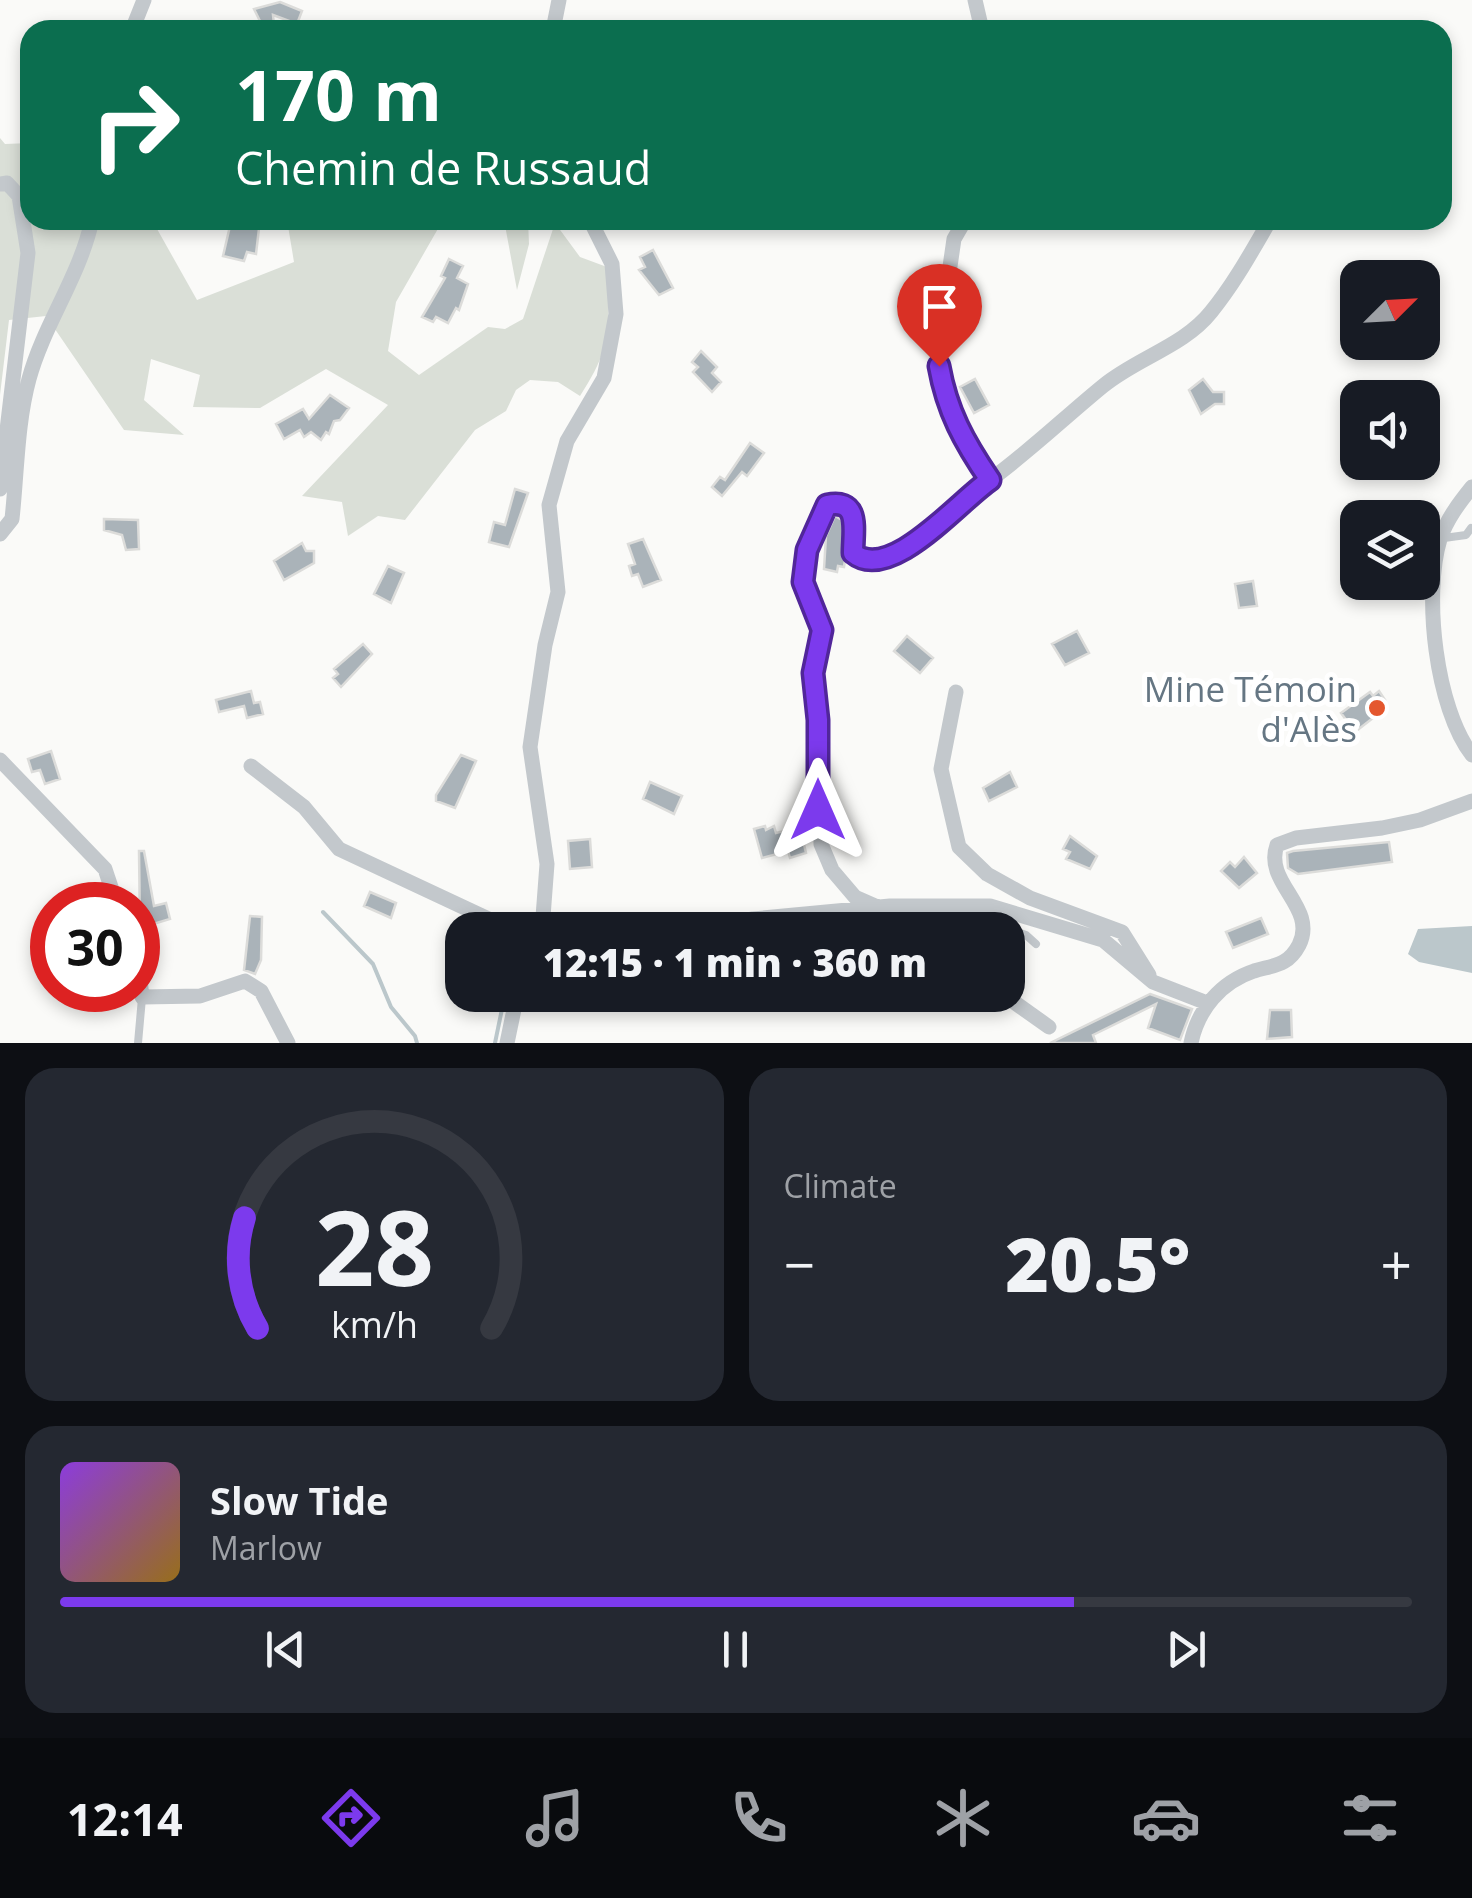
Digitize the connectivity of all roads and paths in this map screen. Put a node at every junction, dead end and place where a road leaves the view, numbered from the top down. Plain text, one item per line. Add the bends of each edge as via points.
1 (0, 184) edge
2 (20, 202) edge
3 (24, 230) edge
4 (90, 230) edge
5 (595, 230) edge
6 (959, 230) edge
7 (1264, 230) edge
8 (990, 480) junction
9 (1472, 487) edge
10 (0, 489) edge
11 (1471, 528) edge
12 (0, 534) edge
13 (1440, 540) joint
14 (1433, 600) edge
15 (956, 692) dead end
16 (1472, 755) edge
17 (0, 760) edge
18 (251, 766) dead end
19 (1472, 800) edge
20 (108, 882) edge
21 (938, 904) junction
22 (880, 908) junction
23 (474, 912) edge
24 (543, 912) edge
25 (834, 912) edge
26 (885, 912) edge
27 (1036, 944) dead end
28 (1153, 982) junction
29 (160, 996) edge
30 (1206, 1002) junction
31 (1025, 1010) edge
32 (141, 1012) edge
33 (513, 1012) edge
34 (1049, 1027) dead end
35 (138, 1043) edge
36 (288, 1043) edge
37 (507, 1043) edge
38 (1190, 1043) edge

1 - 2 street via 7,183
3 - 10 street via 28,253
4 - 12 street via 28,381 12,519
5 - 24 street via 612,264 616,314 604,378 567,441 550,506 558,592 530,747 546,864
6 - 8 street via 937,318 939,366 946,404
7 - 8 street via 1198,324 1103,386
8 - 22 street via 904,552 860,559 853,553 855,517 839,503 827,505 807,550 803,582 822,630 813,673 822,844 832,870 855,897
9 - 13 street
11 - 13 lane
14 - 16 street via 1435,644 1453,722
15 - 28 street via 941,769 959,847 988,874 1030,898 1122,932
17 - 20 street
18 - 23 street via 304,806 339,848
19 - 30 street via 1420,820 1283,840 1272,857 1298,909 1299,944 1285,963 1250,972
21 - 22 street
21 - 27 lane
21 - 28 street via 990,906 1104,940
22 - 25 street
22 - 26 street
28 - 30 street
29 - 36 street via 200,996 245,980 261,991
30 - 38 street
31 - 34 street
32 - 35 lane
33 - 37 street

